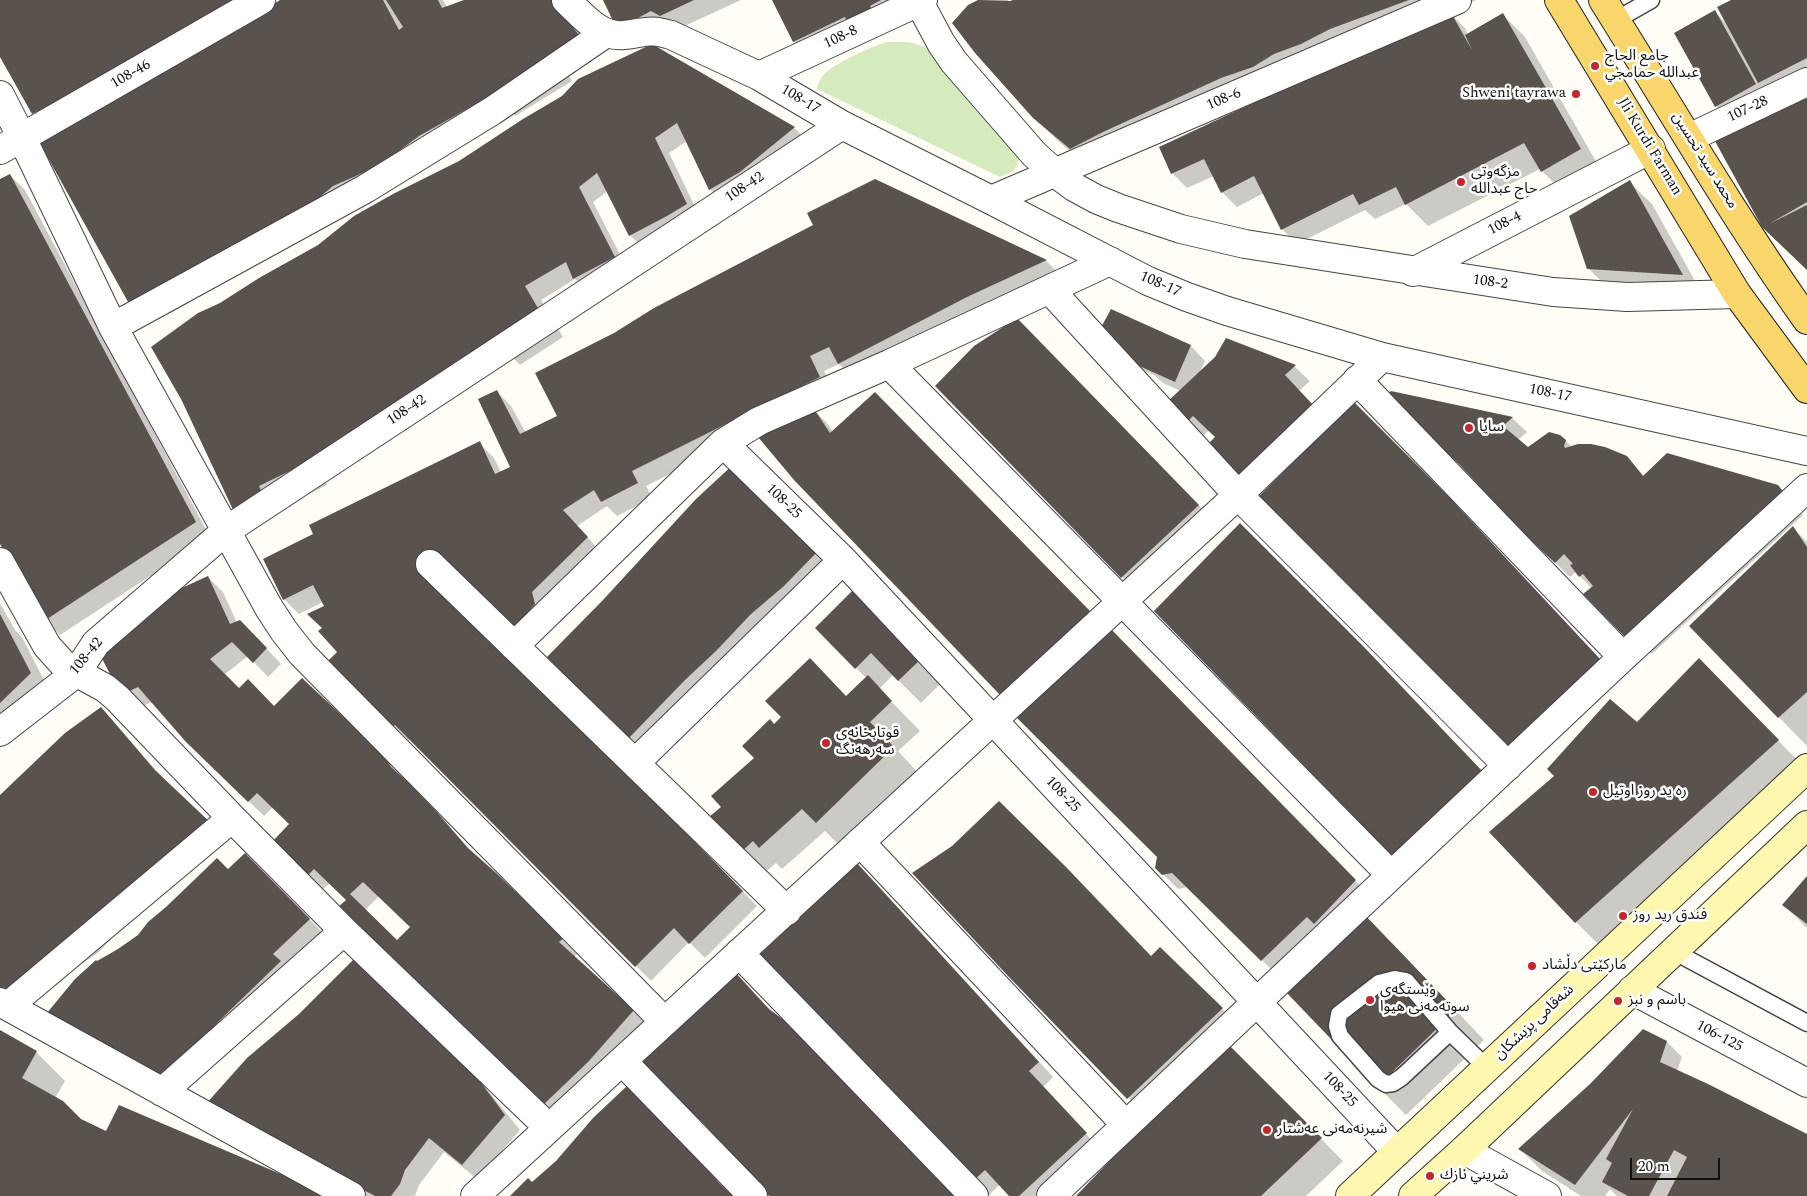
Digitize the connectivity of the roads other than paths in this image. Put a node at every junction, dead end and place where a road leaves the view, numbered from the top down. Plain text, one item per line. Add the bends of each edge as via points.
1 (262, 0) edge
2 (566, 0) edge
3 (1457, 0) edge
4 (1559, 0) edge
5 (1651, 0) edge
6 (920, 1) edge
7 (1610, 10) edge
8 (606, 33) junction
9 (759, 76) junction
10 (1807, 82) edge
11 (0, 95) edge
12 (842, 124) junction
13 (1689, 138) junction
14 (11, 144) edge
15 (1651, 149) junction
16 (1055, 173) junction
17 (992, 200) junction
18 (1110, 261) junction
19 (1413, 272) junction
20 (1050, 290) junction
21 (1737, 294) junction
22 (1807, 320) edge
23 (113, 327) junction
24 (1382, 357) junction
25 (889, 364) junction
26 (1357, 380) junction
27 (1806, 389) edge
28 (723, 443) junction
29 (1807, 451) edge
30 (1807, 488) edge
31 (1238, 495) junction
32 (227, 530) junction
33 (842, 560) junction
34 (0, 562) edge
35 (430, 564) dead end
36 (1121, 601) junction
37 (514, 646) junction
38 (1623, 657) junction
39 (76, 673) junction
40 (992, 721) junction
41 (0, 732) edge
42 (634, 763) junction
43 (1508, 766) junction
44 (1807, 768) edge
45 (232, 818) junction
46 (1807, 824) edge
47 (860, 842) junction
48 (1391, 875) junction
49 (786, 911) junction
50 (344, 931) junction
51 (1673, 951) junction
52 (739, 953) junction
53 (1632, 990) junction
54 (1257, 1002) junction
55 (4, 1004) edge
56 (664, 1021) junction
57 (1807, 1022) edge
58 (1450, 1032) junction
59 (622, 1060) junction
60 (1487, 1068) junction
61 (1807, 1083) edge
62 (162, 1092) junction
63 (1126, 1126) junction
64 (550, 1128) junction
65 (1464, 1150) junction
66 (1396, 1152) junction
67 (352, 1196) edge
68 (475, 1196) edge
69 (753, 1196) edge
70 (974, 1196) edge
71 (1051, 1196) edge
72 (1350, 1196) edge
73 (1413, 1196) edge
74 (1547, 1196) edge

1 - 14 street, 108-46
2 - 8 street via 589,23
3 - 16 street, 108-6
4 - 15 main road, Jli Kurdi Farman
5 - 7 lane
6 - 9 street, 108-8
6 - 16 street, 108-2 via 954,62 1034,154
7 - 13 main road, محمد سید تحسین
8 - 9 street, 108-17 via 626,35 648,30 665,33
8 - 23 street via 492,111 365,189
9 - 12 street, 108-17
10 - 13 street, 107-28
11 - 14 street
12 - 17 street, 108-17
12 - 32 street, 108-42
13 - 22 main road, محمد سید تحسین
14 - 23 street
15 - 19 street, 108-4
15 - 21 main road, Jli Kurdi Farman
16 - 17 street, 108-6
16 - 19 street, 108-2 via 1082,191 1118,208 1181,228 1246,244
17 - 18 street, 108-17
18 - 20 street
18 - 24 street, 108-17 via 1148,281 1203,303
19 - 21 street, 108-2 via 1590,296
20 - 25 street
20 - 31 street
21 - 27 main road, Jli Kurdi Farman
23 - 32 street
24 - 26 street
24 - 29 street, 108-17
25 - 28 street via 759,422
25 - 36 street
26 - 31 street
26 - 38 street
28 - 33 street, 108-25
28 - 37 street
30 - 38 street
31 - 36 street
31 - 43 street
32 - 39 street, 108-42 via 96,643
32 - 56 street via 269,608 302,654
33 - 40 street, 108-25
33 - 42 street
34 - 39 street via 47,646
35 - 37 street
36 - 40 street
36 - 48 street
37 - 42 street
38 - 43 street
39 - 41 street, 108-42
39 - 45 street via 117,698
40 - 47 street
40 - 54 street, 108-25
42 - 49 street
43 - 48 street
44 - 60 main road, شەقامی پزیشکان
45 - 50 street
45 - 55 street
46 - 51 main road
47 - 49 street
47 - 63 street
48 - 54 street
49 - 52 street
50 - 62 street
50 - 64 street
51 - 53 main road
51 - 57 lane
52 - 56 street
52 - 70 street
53 - 61 street, 106-125
53 - 65 main road
54 - 63 street
54 - 66 street, 108-25
55 - 62 street
56 - 59 street
58 - 58 lane via 1406,981 1395,979 1379,983 1339,1014 1337,1026 1340,1036 1386,1084 1402,1077
58 - 60 lane
59 - 64 street
59 - 69 street
60 - 66 main road, شەقامی پزیشکان
62 - 67 street
63 - 71 street
64 - 68 street
65 - 73 main road
65 - 74 street
66 - 72 main road, شەقامی پزیشکان

